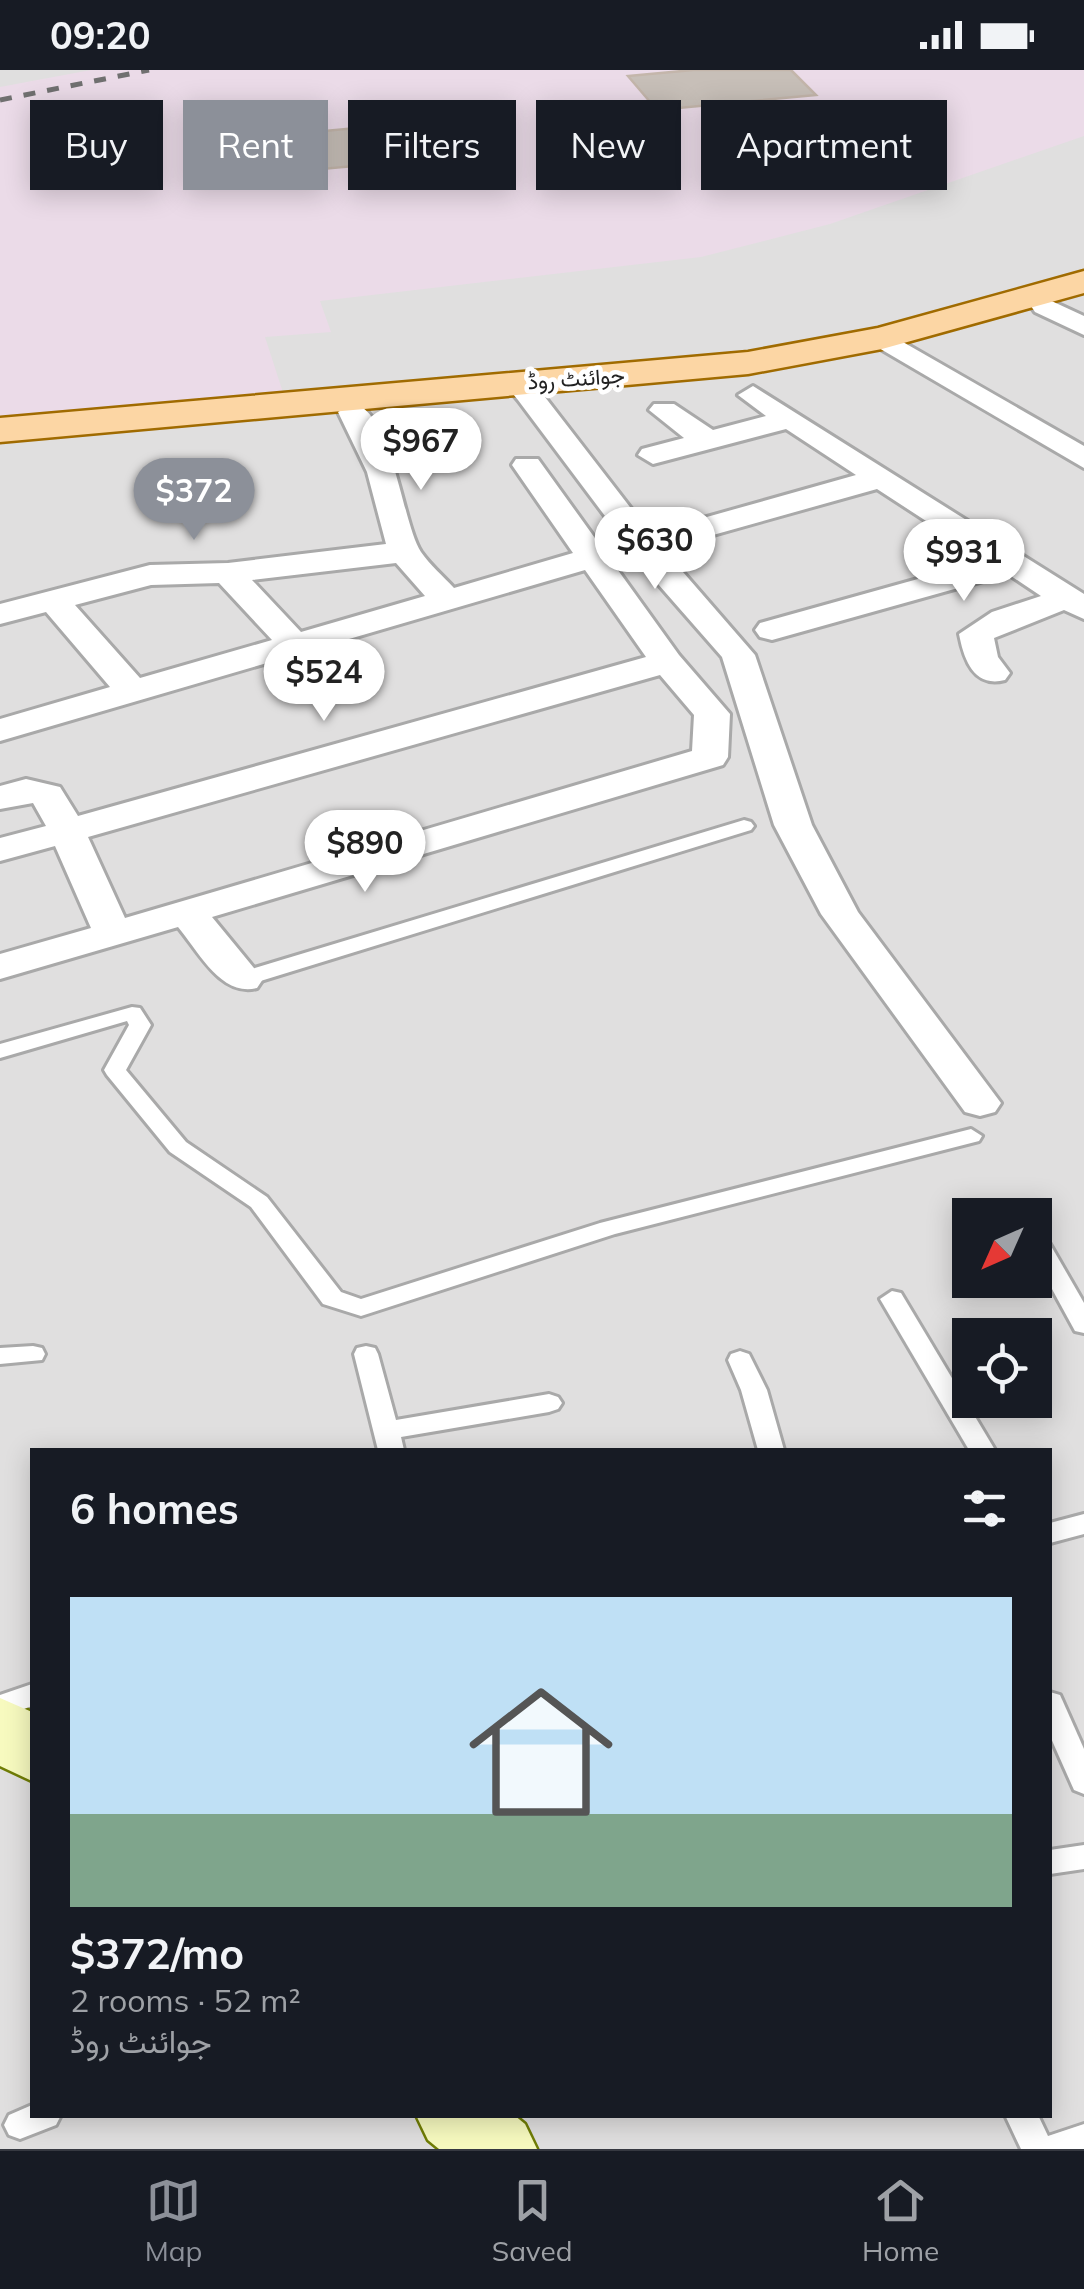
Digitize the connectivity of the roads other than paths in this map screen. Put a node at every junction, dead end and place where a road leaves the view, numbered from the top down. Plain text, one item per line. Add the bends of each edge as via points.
1 (1084, 282) edge
2 (1084, 296) edge
3 (1045, 306) junction
4 (1084, 327) edge
5 (890, 343) junction
6 (528, 394) junction
7 (753, 395) dead end
8 (664, 410) dead end
9 (353, 412) junction
10 (790, 419) junction
11 (0, 430) edge
12 (708, 440) junction
13 (0, 444) edge
14 (654, 455) dead end
15 (1084, 459) edge
16 (526, 466) dead end
17 (881, 478) junction
18 (642, 545) junction
19 (404, 552) junction
20 (592, 558) junction
21 (1012, 563) junction
22 (228, 574) junction
23 (53, 600) junction
24 (447, 600) junction
25 (1076, 604) edge
26 (0, 614) edge
27 (772, 630) dead end
28 (295, 645) junction
29 (667, 662) junction
30 (993, 672) dead end
31 (133, 692) junction
32 (5, 722) edge
33 (0, 798) edge
34 (744, 826) dead end
35 (69, 829) junction
36 (0, 850) edge
37 (187, 912) junction
38 (114, 934) junction
39 (0, 967) edge
40 (243, 979) joint
41 (0, 1051) edge
42 (976, 1120) joint
43 (1052, 1267) edge
44 (892, 1299) dead end
45 (1084, 1325) edge
46 (33, 1354) dead end
47 (366, 1354) dead end
48 (0, 1356) edge
49 (740, 1360) dead end
50 (548, 1403) dead end
51 (388, 1440) edge
52 (770, 1448) edge
53 (981, 1448) edge
54 (1084, 1524) edge
55 (1052, 1532) edge
56 (30, 1696) edge
57 (0, 1706) edge
58 (1052, 1708) edge
59 (0, 1725) edge
60 (30, 1751) edge
61 (1084, 1782) edge
62 (1084, 1857) edge
63 (1052, 1862) edge
64 (460, 2118) edge
65 (1022, 2118) edge
66 (1084, 2139) edge
67 (497, 2149) edge
68 (1038, 2149) edge
69 (1054, 2149) edge

1 - 5 main road, جوائنٹ روڈ
2 - 3 main road, جوائنٹ روڈ
3 - 4 street
3 - 5 main road, جوائنٹ روڈ
5 - 6 main road, جوائنٹ روڈ via 759,375
5 - 11 main road, جوائنٹ روڈ via 708,367
5 - 15 street
6 - 9 main road, جوائنٹ روڈ
6 - 18 street
7 - 10 street
8 - 12 street
9 - 13 main road, جوائنٹ روڈ
9 - 19 street via 382,472
10 - 12 street
10 - 17 street
12 - 14 street
16 - 20 street
17 - 18 street
17 - 21 street
18 - 42 street via 738,655 792,825 832,899
19 - 22 street
19 - 24 street
20 - 24 street
20 - 29 street
21 - 25 street
21 - 27 street
22 - 23 street via 150,575
22 - 28 street
23 - 26 street
23 - 31 street
24 - 28 street
25 - 30 street via 1004,619 976,634 981,658
28 - 31 street
29 - 35 street
29 - 37 street via 712,714 710,757
31 - 32 street
33 - 35 street via 26,790 48,795
34 - 40 lane
35 - 36 street
35 - 38 street
37 - 38 street
37 - 40 street
38 - 39 street
41 - 42 lane via 132,1013 140,1026 115,1070 178,1147 259,1202 332,1298 360,1308
43 - 45 lane
44 - 53 lane
46 - 48 lane
47 - 51 lane
49 - 52 lane
50 - 51 lane
54 - 55 lane
56 - 57 lane
58 - 61 lane
59 - 60 main road
62 - 63 lane
64 - 67 main road
65 - 68 lane
66 - 69 lane

